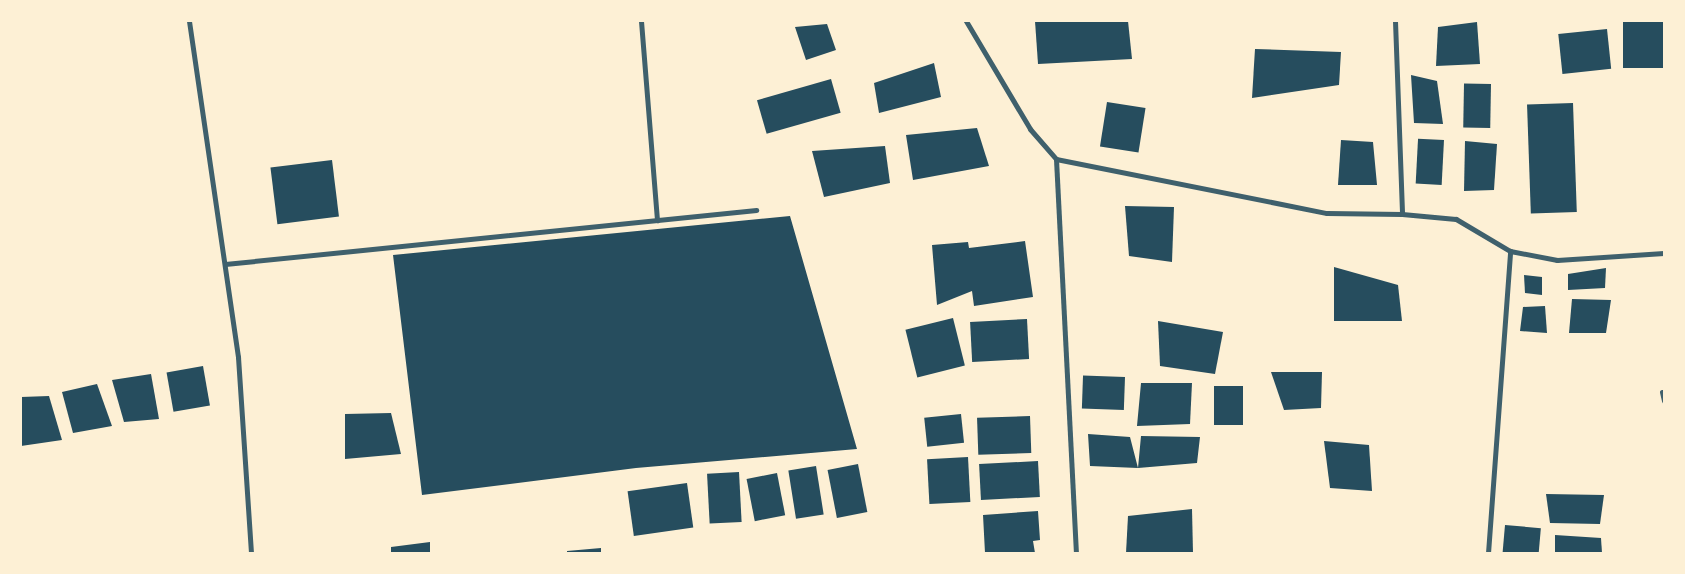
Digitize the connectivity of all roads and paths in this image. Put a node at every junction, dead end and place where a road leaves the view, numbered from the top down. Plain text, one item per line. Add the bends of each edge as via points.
1 (189, 21) edge
2 (641, 21) edge
3 (966, 21) edge
4 (1395, 21) edge
5 (1056, 159) junction
6 (756, 210) dead end
7 (1402, 214) junction
8 (657, 220) junction
9 (1510, 251) junction
10 (1664, 253) edge
11 (225, 264) junction
12 (1662, 392) dead end
13 (1664, 400) edge
14 (251, 553) edge
15 (1076, 553) edge
16 (1488, 553) edge

1 - 11 street
2 - 8 street
3 - 5 street via 1030,129
4 - 7 street
5 - 7 street via 1327,213
5 - 15 street
6 - 8 street
7 - 9 street via 1456,219
8 - 11 street
9 - 10 street via 1558,260
9 - 16 street
11 - 14 street via 238,357
12 - 13 street

